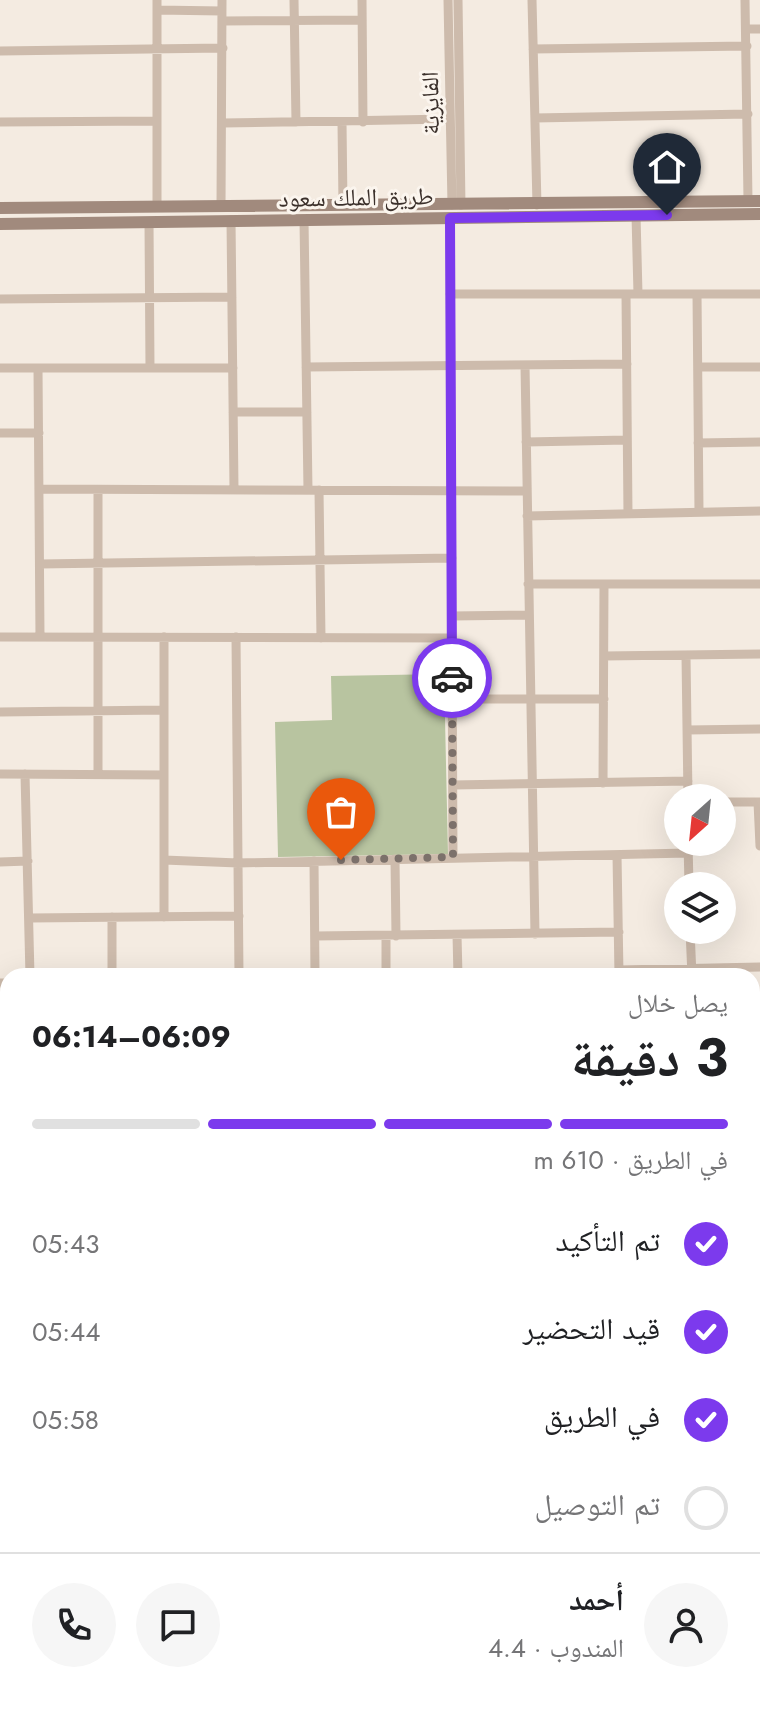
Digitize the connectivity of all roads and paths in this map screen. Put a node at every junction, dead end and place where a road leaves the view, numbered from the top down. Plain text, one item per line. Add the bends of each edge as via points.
1 (294, 0) edge
2 (362, 0) edge
3 (448, 0) edge
4 (458, 0) edge
5 (532, 0) edge
6 (745, 0) edge
7 (157, 5) edge
8 (222, 10) edge
9 (294, 19) junction
10 (362, 20) junction
11 (746, 29) junction
12 (760, 29) edge
13 (747, 46) junction
14 (223, 48) junction
15 (533, 49) junction
16 (157, 50) junction
17 (0, 51) edge
18 (748, 114) junction
19 (535, 118) junction
20 (450, 119) junction
21 (157, 121) junction
22 (0, 122) edge
23 (296, 122) junction
24 (342, 122) junction
25 (363, 122) junction
26 (223, 123) junction
27 (754, 200) edge
28 (537, 205) junction
29 (343, 206) junction
30 (157, 207) junction
31 (221, 207) junction
32 (0, 208) edge
33 (454, 209) junction
34 (760, 214) edge
35 (636, 215) junction
36 (231, 220) junction
37 (304, 220) junction
38 (149, 222) junction
39 (0, 224) edge
40 (450, 294) junction
41 (626, 294) junction
42 (638, 294) junction
43 (697, 294) junction
44 (760, 294) edge
45 (150, 297) junction
46 (232, 297) junction
47 (0, 299) edge
48 (627, 364) junction
49 (525, 365) junction
50 (451, 366) junction
51 (306, 367) junction
52 (698, 367) junction
53 (760, 367) edge
54 (0, 368) edge
55 (38, 368) junction
56 (150, 368) junction
57 (233, 368) junction
58 (233, 412) junction
59 (307, 412) junction
60 (0, 433) edge
61 (39, 433) junction
62 (627, 440) junction
63 (526, 442) junction
64 (760, 442) edge
65 (698, 443) junction
66 (39, 489) junction
67 (234, 489) junction
68 (314, 490) junction
69 (451, 490) junction
70 (98, 491) junction
71 (527, 491) junction
72 (760, 511) edge
73 (699, 512) junction
74 (628, 514) junction
75 (527, 516) junction
76 (452, 558) junction
77 (321, 560) junction
78 (99, 561) junction
79 (40, 564) junction
80 (528, 584) junction
81 (604, 584) junction
82 (760, 584) edge
83 (529, 615) junction
84 (452, 616) junction
85 (99, 636) junction
86 (0, 637) edge
87 (40, 637) junction
88 (164, 637) junction
89 (236, 637) junction
90 (321, 638) junction
91 (452, 638) junction
92 (760, 654) edge
93 (604, 656) junction
94 (686, 656) junction
95 (453, 699) junction
96 (530, 699) junction
97 (604, 699) junction
98 (164, 710) junction
99 (99, 711) junction
100 (0, 712) edge
101 (760, 729) edge
102 (687, 730) junction
103 (0, 774) edge
104 (25, 774) junction
105 (98, 774) junction
106 (164, 775) junction
107 (688, 781) joint
108 (603, 783) junction
109 (531, 784) junction
110 (453, 785) junction
111 (736, 802) edge
112 (759, 802) edge
113 (760, 846) edge
114 (664, 850) edge
115 (617, 855) junction
116 (532, 856) junction
117 (453, 857) junction
118 (395, 859) junction
119 (164, 860) junction
120 (28, 861) junction
121 (314, 861) junction
122 (0, 862) edge
123 (238, 863) junction
124 (239, 916) junction
125 (112, 917) junction
126 (164, 917) junction
127 (30, 918) junction
128 (619, 932) junction
129 (535, 934) junction
130 (457, 935) junction
131 (315, 936) junction
132 (391, 936) junction
133 (691, 944) edge
134 (30, 968) edge
135 (112, 968) edge
136 (239, 968) edge
137 (315, 968) edge
138 (387, 968) edge
139 (458, 968) edge
140 (619, 968) edge
141 (692, 968) edge

1 - 9 street
2 - 10 street
3 - 20 street, الفايزية
4 - 33 street, الفايزية
5 - 15 street
6 - 11 street
7 - 8 street
7 - 16 street
8 - 9 street
8 - 14 street
9 - 10 street
9 - 23 street
10 - 25 street
11 - 12 street
11 - 13 street
13 - 15 street
13 - 18 street
14 - 16 street
14 - 26 street
15 - 19 street
16 - 17 street
16 - 21 street
18 - 19 street
18 - 27 street
19 - 28 street
20 - 25 street
20 - 33 street, الفايزية
21 - 22 street
21 - 30 street
23 - 24 street
23 - 26 street
24 - 25 street
24 - 29 street
26 - 31 street
27 - 28 main road, طريق الملك سعود
28 - 33 main road, طريق الملك سعود
29 - 31 main road, طريق الملك سعود
29 - 33 main road, طريق الملك سعود
30 - 31 main road, طريق الملك سعود
30 - 32 main road, طريق الملك سعود
33 - 35 main road, طريق الملك سعود
33 - 37 main road, طريق الملك سعود
33 - 40 street
34 - 35 main road, طريق الملك سعود
35 - 42 street
36 - 37 main road, طريق الملك سعود
36 - 38 main road, طريق الملك سعود
36 - 46 street
37 - 51 street
38 - 39 main road, طريق الملك سعود
38 - 45 street
40 - 41 street
40 - 50 street
41 - 42 street
41 - 48 street
42 - 43 street
43 - 44 street
43 - 52 street
45 - 46 street
45 - 47 street
45 - 56 street
46 - 57 street
48 - 49 street
48 - 62 street
49 - 50 street
49 - 63 street
50 - 51 street
50 - 69 street
51 - 59 street
52 - 53 street
52 - 65 street
54 - 55 street
55 - 56 street
55 - 61 street
56 - 57 street
57 - 58 street
58 - 59 street
58 - 67 street
59 - 68 street
60 - 61 street
61 - 66 street
62 - 63 street
62 - 74 street
63 - 71 street
64 - 65 street
65 - 73 street
66 - 70 street
66 - 79 street
67 - 68 street
67 - 70 street
68 - 69 street
68 - 77 street
69 - 71 street
69 - 76 street
70 - 78 street
71 - 75 street
72 - 73 street
73 - 74 street
74 - 75 street
75 - 80 street
76 - 77 street
76 - 84 street
77 - 78 street
77 - 90 street
78 - 79 street
78 - 85 street
79 - 87 street
80 - 81 street
80 - 83 street
81 - 82 street
81 - 93 street
83 - 84 street
83 - 96 street
84 - 91 street
85 - 87 street
85 - 88 street
85 - 99 street
86 - 87 street
88 - 89 street
88 - 98 street
89 - 90 street
89 - 123 street
90 - 91 street
91 - 95 street
92 - 94 street
93 - 94 street
93 - 97 street
94 - 102 street
95 - 96 street
95 - 110 street
96 - 97 street
96 - 109 street
97 - 108 street
98 - 99 street
98 - 106 street
99 - 100 street
99 - 105 street
101 - 102 street
102 - 107 street
103 - 104 street
104 - 105 street
104 - 120 street
105 - 106 street
106 - 119 street
107 - 108 street
108 - 109 street
109 - 110 street
109 - 116 street
110 - 117 street
111 - 112 street
112 - 113 street
114 - 115 street
115 - 116 street
115 - 128 street
116 - 117 street
116 - 129 street
117 - 118 street
118 - 121 street
118 - 132 street
119 - 123 street
119 - 126 street
120 - 122 street
120 - 127 street
121 - 123 street
121 - 131 street
123 - 124 street
124 - 126 street
124 - 136 street
125 - 126 street
125 - 127 street
125 - 135 street
127 - 134 street
128 - 129 street
128 - 140 street
129 - 130 street
130 - 132 street
130 - 139 street
131 - 132 street
131 - 137 street
132 - 138 street
133 - 141 street

